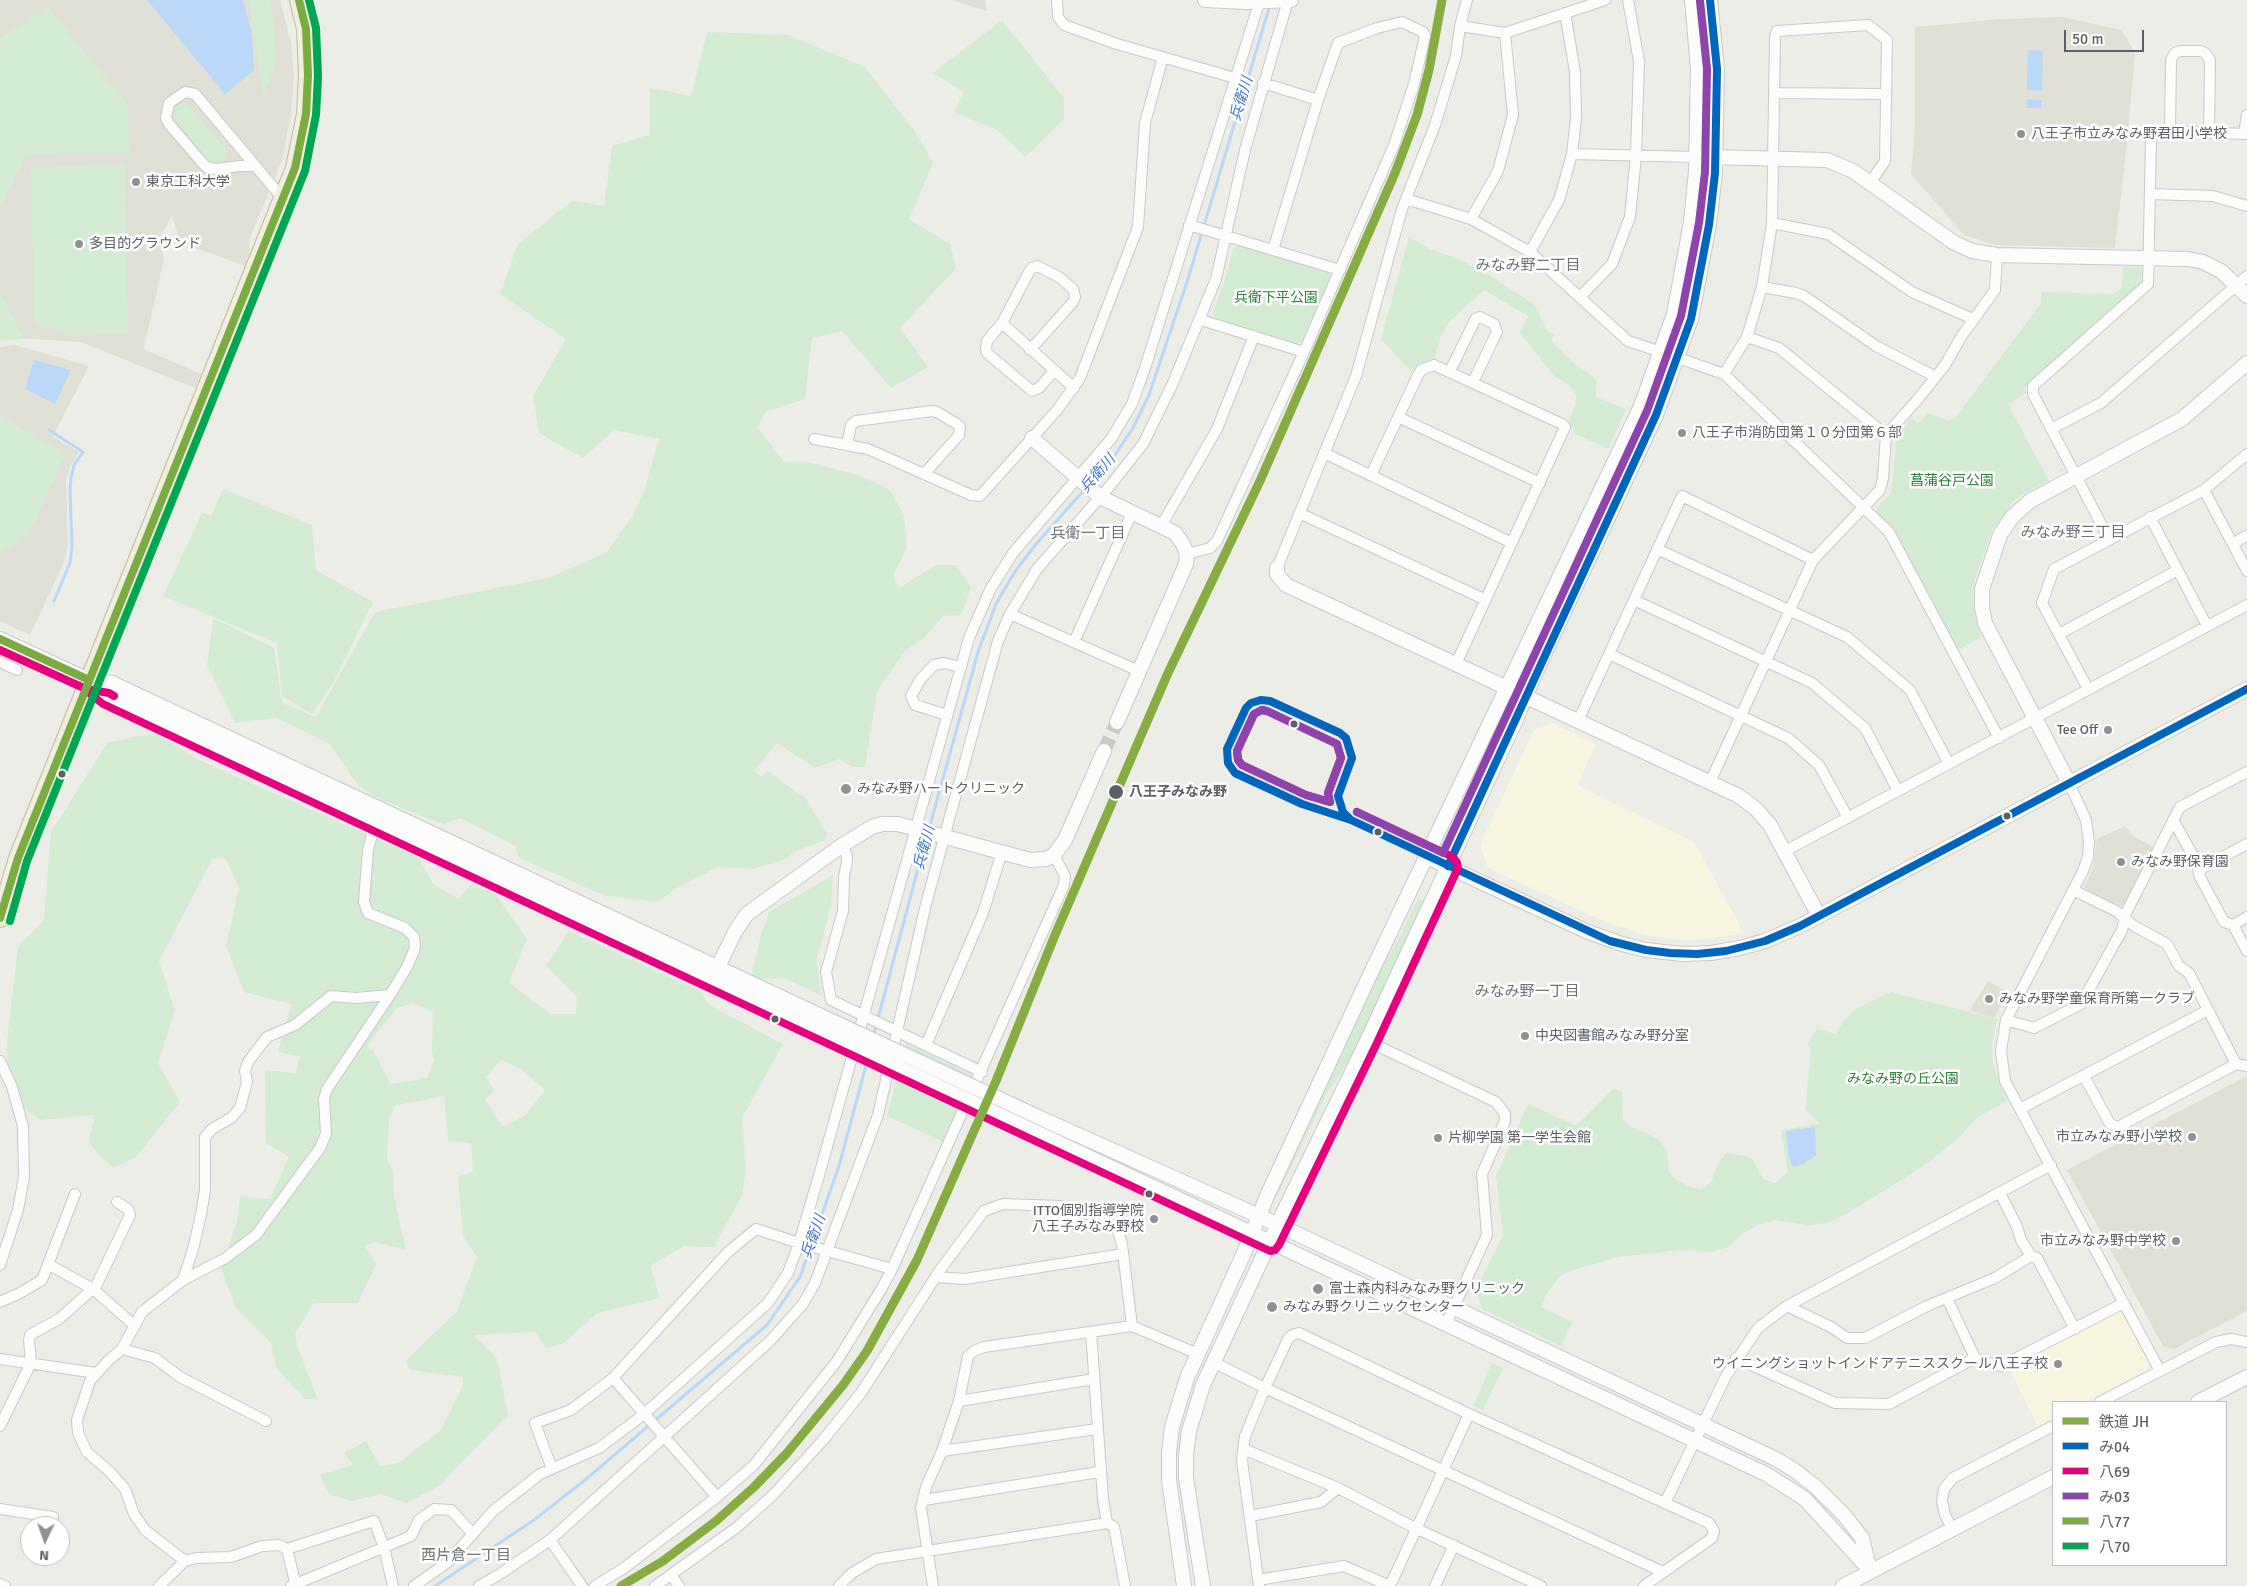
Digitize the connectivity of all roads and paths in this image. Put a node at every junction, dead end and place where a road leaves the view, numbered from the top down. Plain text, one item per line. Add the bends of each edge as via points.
1 (299, 0) edge
2 (1057, 0) edge
3 (1205, 0) edge
4 (1287, 0) edge
5 (1467, 0) edge
6 (1605, 0) edge
7 (1628, 0) edge
8 (1692, 0) edge
9 (1710, 0) edge
10 (1261, 1) edge
11 (1565, 13) junction
12 (1460, 26) junction
13 (1505, 33) junction
14 (1163, 57) junction
15 (1235, 78) junction
16 (1263, 83) junction
17 (1774, 93) junction
18 (1886, 94) junction
19 (1318, 100) junction
20 (2247, 115) edge
21 (2170, 131) junction
22 (2209, 132) junction
23 (2246, 133) edge
24 (1572, 154) junction
25 (1636, 156) junction
26 (1716, 156) junction
27 (1697, 157) junction
28 (1773, 157) junction
29 (254, 166) junction
30 (1870, 183) junction
31 (2150, 194) junction
32 (1406, 199) junction
33 (284, 200) junction
34 (2247, 206) edge
35 (1471, 219) junction
36 (1772, 223) junction
37 (1192, 225) junction
38 (1226, 236) junction
39 (1273, 250) junction
40 (1530, 252) junction
41 (1997, 255) junction
42 (2149, 258) junction
43 (1340, 270) junction
44 (2242, 280) edge
45 (1762, 287) junction
46 (2247, 296) edge
47 (1580, 297) junction
48 (1973, 319) junction
49 (1201, 320) junction
50 (1002, 323) junction
51 (1254, 336) junction
52 (1747, 337) junction
53 (1030, 350) junction
54 (1304, 352) junction
55 (1661, 352) junction
56 (1678, 358) junction
57 (2247, 363) edge
58 (1054, 371) junction
59 (1450, 371) junction
60 (1724, 374) junction
61 (1936, 377) junction
62 (1473, 382) junction
63 (1074, 388) junction
64 (1398, 417) junction
65 (2052, 428) junction
66 (1886, 435) junction
67 (1032, 438) junction
68 (814, 440) dead end
69 (848, 445) junction
70 (1324, 454) junction
71 (2247, 454) edge
72 (924, 474) junction
73 (1371, 475) junction
74 (2076, 477) junction
75 (1079, 480) junction
76 (1540, 483) junction
77 (2204, 490) junction
78 (1097, 495) junction
79 (1864, 506) junction
80 (1132, 513) junction
81 (1300, 513) junction
82 (2150, 518) junction
83 (1161, 526) junction
84 (2247, 535) edge
85 (2109, 539) junction
86 (1512, 543) junction
87 (2233, 544) junction
88 (1657, 549) junction
89 (1187, 554) junction
90 (1813, 560) junction
91 (1276, 568) joint
92 (2178, 570) junction
93 (2247, 571) edge
94 (1486, 600) junction
95 (1634, 600) junction
96 (2247, 606) edge
97 (1790, 610) junction
98 (1010, 614) junction
99 (2207, 626) junction
100 (2059, 634) junction
101 (0, 639) edge
102 (1074, 642) junction
103 (1609, 654) junction
104 (0, 662) edge
105 (1766, 662) junction
106 (1456, 664) junction
107 (960, 667) junction
108 (16, 670) dead end
109 (1139, 671) junction
110 (89, 680) junction
111 (1508, 688) junction
112 (2088, 689) junction
113 (2247, 689) edge
114 (1526, 696) junction
115 (1742, 714) junction
116 (947, 715) junction
117 (2035, 719) junction
118 (1578, 720) junction
119 (1117, 722) tunnel mouth
120 (1999, 738) junction
121 (1104, 752) tunnel mouth
122 (1949, 764) junction
123 (2247, 772) edge
124 (1710, 782) junction
125 (2069, 783) junction
126 (1898, 791) junction
127 (377, 814) junction
128 (1848, 818) junction
129 (2173, 820) junction
130 (928, 832) junction
131 (2247, 844) edge
132 (841, 846) junction
133 (1785, 851) junction
134 (1002, 852) junction
135 (1054, 855) junction
136 (1427, 857) junction
137 (1448, 866) junction
138 (2198, 870) junction
139 (2073, 890) junction
140 (1819, 916) junction
141 (2247, 917) edge
142 (0, 918) edge
143 (2125, 918) junction
144 (2233, 925) junction
145 (2247, 951) edge
146 (715, 974) junction
147 (390, 995) junction
148 (2208, 1010) junction
149 (866, 1017) junction
150 (2006, 1020) junction
151 (897, 1032) junction
152 (1367, 1042) junction
153 (926, 1045) junction
154 (0, 1061) edge
155 (2236, 1064) junction
156 (2247, 1066) edge
157 (982, 1072) junction
158 (2084, 1076) junction
159 (2020, 1109) junction
160 (1045, 1128) junction
161 (2051, 1165) junction
162 (2000, 1193) junction
163 (75, 1194) dead end
164 (117, 1202) dead end
165 (1259, 1216) junction
166 (1277, 1225) junction
167 (1252, 1233) junction
168 (1270, 1241) junction
169 (801, 1244) junction
170 (823, 1250) junction
171 (1123, 1254) junction
172 (2031, 1256) junction
173 (0, 1265) edge
174 (47, 1267) junction
175 (892, 1269) junction
176 (936, 1277) junction
177 (183, 1280) junction
178 (93, 1289) junction
179 (1947, 1298) junction
180 (0, 1302) edge
181 (2124, 1303) junction
182 (1787, 1306) junction
183 (1454, 1308) junction
184 (1446, 1324) junction
185 (135, 1326) junction
186 (1132, 1326) junction
187 (2075, 1328) junction
188 (1091, 1332) junction
189 (2247, 1342) edge
190 (122, 1349) junction
191 (1198, 1354) junction
192 (1736, 1358) junction
193 (1975, 1358) junction
194 (0, 1359) edge
195 (1213, 1362) junction
196 (31, 1363) junction
197 (2160, 1371) junction
198 (96, 1374) junction
199 (2247, 1377) edge
200 (613, 1378) junction
201 (1094, 1379) junction
202 (1265, 1388) junction
203 (959, 1401) junction
204 (2102, 1401) edge
205 (2200, 1401) edge
206 (1469, 1414) junction
207 (644, 1417) junction
208 (266, 1421) dead end
209 (1702, 1425) junction
210 (0, 1426) edge
211 (2052, 1427) edge
212 (1097, 1429) junction
213 (662, 1436) junction
214 (1695, 1440) junction
215 (1243, 1449) junction
216 (942, 1451) junction
217 (552, 1469) junction
218 (1444, 1471) junction
219 (1099, 1472) junction
220 (2052, 1478) edge
221 (1338, 1488) junction
222 (717, 1498) junction
223 (924, 1500) junction
224 (1665, 1503) junction
225 (0, 1509) edge
226 (46, 1516) edge
227 (1250, 1516) junction
228 (1107, 1523) junction
229 (1952, 1528) junction
230 (1417, 1529) junction
231 (473, 1534) junction
232 (550, 1540) junction
233 (1454, 1545) junction
234 (384, 1547) junction
235 (287, 1549) junction
236 (927, 1551) junction
237 (185, 1561) junction
238 (1870, 1571) junction
239 (1663, 1572) junction
240 (672, 1576) junction
241 (1258, 1583) edge
242 (0, 1584) edge
243 (294, 1585) edge
244 (6, 1586) edge
245 (159, 1586) edge
246 (393, 1586) edge
247 (414, 1586) edge
248 (479, 1586) edge
249 (582, 1586) edge
250 (595, 1586) edge
251 (655, 1586) edge
252 (679, 1586) edge
253 (839, 1586) edge
254 (934, 1586) edge
255 (1125, 1586) edge
256 (1184, 1586) edge
257 (1203, 1586) edge
258 (1390, 1586) edge
259 (1436, 1586) edge
260 (1541, 1586) edge
261 (1644, 1586) edge
262 (1842, 1586) edge

1 - 33 highway via 308,54 306,114 295,168
2 - 14 street via 1058,17 1064,25
3 - 10 street
4 - 10 street
4 - 16 street
5 - 12 street
6 - 11 street
7 - 25 street via 1639,62
8 - 27 street via 1698,69
9 - 26 street via 1717,69
10 - 15 street
11 - 13 street
11 - 24 street via 1575,72 1576,118
12 - 13 street
12 - 32 street via 1456,56 1435,125
13 - 35 street via 1513,115 1498,171
14 - 15 street
14 - 63 street via 1145,123 1138,227
15 - 37 street
16 - 19 street
16 - 38 street via 1244,150
17 - 18 street
17 - 18 street via 1777,31 1863,25 1872,27 1887,40
17 - 28 street
18 - 30 street via 1885,161
19 - 39 street
19 - 43 street via 1336,46 1341,41 1402,22 1425,34 1414,84 1397,137
20 - 23 street
21 - 22 street
21 - 22 street via 2171,60 2180,51 2200,51 2210,60
21 - 31 street via 2156,131 2152,136
22 - 23 street
24 - 25 street
24 - 40 street via 1560,200
25 - 27 street
25 - 47 street via 1630,216 1612,264
26 - 27 street
26 - 28 street
26 - 56 street via 1699,286
27 - 55 street via 1681,284
28 - 30 street via 1827,160 1849,168
28 - 36 street
29 - 29 street via 206,167 169,124 166,118 169,103 185,92 195,94
29 - 33 street
30 - 41 street via 1959,246
31 - 34 street via 2213,196
31 - 42 street
32 - 35 street
32 - 70 street via 1356,376
33 - 110 highway
35 - 40 street
36 - 45 street
36 - 48 street via 1828,234 1912,292
37 - 38 street
37 - 75 street via 1132,404 1111,439
38 - 39 street
38 - 49 street via 1216,279
39 - 43 street
40 - 47 street
41 - 42 street
41 - 48 street via 1996,287
42 - 44 street via 2202,262
42 - 65 street via 2146,286 2033,386 2033,394
43 - 54 street
44 - 46 street
44 - 65 street via 2101,403
45 - 52 street
45 - 61 street via 1804,296 1876,346
47 - 55 street via 1628,341
48 - 61 street
49 - 51 street
49 - 78 street via 1147,436
50 - 53 street
50 - 53 street via 1032,268 1042,267 1073,289 1073,302
50 - 58 street via 987,341 987,353 1032,391
51 - 54 street
51 - 83 street via 1217,429
52 - 60 street
52 - 66 street via 1779,348
53 - 58 street
54 - 89 street via 1217,541 1210,548
55 - 111 street via 1641,406
56 - 60 street
56 - 114 street via 1656,415
57 - 74 street via 2182,419
58 - 63 street
59 - 62 street
59 - 62 street via 1476,318 1480,317 1494,324 1497,332
59 - 64 street via 1436,365 1421,370
60 - 79 street
61 - 66 street
62 - 76 street via 1564,425 1564,432
63 - 67 street
64 - 73 street
64 - 76 street
65 - 74 street
66 - 79 street via 1882,486
67 - 72 street via 980,496
67 - 75 street
68 - 69 street
69 - 72 street via 868,449
69 - 72 street via 850,425 856,421 937,412 957,424 959,435
70 - 73 street
70 - 81 street
71 - 77 street
73 - 86 street
74 - 85 street
74 - 117 street via 2030,501 2012,517 2000,535 1982,589 1987,629
75 - 78 street
75 - 107 street via 1028,534 1003,568 980,609
76 - 86 street
77 - 82 street
77 - 87 street
78 - 80 street
78 - 98 street via 1037,569
79 - 90 street
79 - 120 street via 1889,532
80 - 83 street
80 - 102 street
81 - 91 street
81 - 94 street
82 - 85 street
82 - 92 street
83 - 89 street via 1176,533
84 - 87 street
85 - 100 street via 2054,569 2042,603
86 - 94 street
87 - 93 street
88 - 90 street via 1682,496
88 - 95 street
88 - 97 street
89 - 109 street via 1186,564
90 - 97 street
91 - 106 street via 1286,585
92 - 99 street
92 - 100 street
94 - 106 street
95 - 103 street
95 - 105 street
96 - 99 street
97 - 105 street
97 - 122 street via 1847,637 1910,690
98 - 102 street
98 - 130 street
99 - 112 street
100 - 112 street
101 - 110 street
102 - 109 street
103 - 115 street
103 - 118 street
104 - 108 street
105 - 115 street
105 - 126 street via 1812,684 1865,728
106 - 111 street
107 - 116 street
107 - 116 street via 944,663 934,665 911,696 915,705
109 - 119 street
110 - 127 street via 107,696
110 - 142 highway via 18,858
111 - 114 street
111 - 136 street
112 - 117 street
113 - 125 street
114 - 118 street
114 - 137 street
115 - 124 street
115 - 128 street via 1788,738 1819,765
116 - 130 street
117 - 120 street
117 - 125 street
118 - 124 street
120 - 122 street
121 - 135 street via 1065,840
122 - 126 street
123 - 129 street via 2180,807
124 - 133 street via 1740,796 1756,809
125 - 139 street via 2084,812 2089,842 2085,866
125 - 140 street
126 - 128 street
127 - 146 street
127 - 147 street via 368,850 364,902 368,913 405,928 414,936 415,948
128 - 133 street
129 - 138 street
129 - 143 street
130 - 132 street via 892,823 882,824
130 - 134 street
130 - 149 street
130 - 151 street via 926,904
131 - 138 street
132 - 146 street via 747,914
132 - 149 street via 847,858 843,907 826,975 832,1002
133 - 140 street
134 - 135 street via 1034,861
134 - 153 street via 983,913
135 - 157 street via 1065,876 1064,885
136 - 137 street
136 - 165 street
137 - 140 street via 1599,936 1657,952 1697,954 1740,948 1777,937
137 - 152 street
138 - 144 street via 2224,922
139 - 143 street
139 - 150 street
141 - 144 street
143 - 148 street via 2167,944 2180,966 2189,974
143 - 150 street via 2122,930 2081,1004 2034,1028
144 - 145 street
146 - 160 street, bridge
147 - 177 street via 327,1089 324,1099 326,1134 320,1148 286,1195 256,1235 238,1251
147 - 177 street via 331,996 296,1025 267,1037 248,1062 240,1108 205,1137 205,1190
148 - 155 street
148 - 158 street
149 - 151 street
149 - 169 street
150 - 159 street via 2001,1046 2002,1069
151 - 153 street
151 - 170 street via 878,1115
152 - 166 street
152 - 183 street via 1496,1102 1505,1114 1505,1122 1482,1174 1487,1235
153 - 157 street
154 - 173 street via 12,1087 23,1126 24,1177 18,1210
155 - 156 street
155 - 158 street via 2118,1127 2110,1124
157 - 175 street
158 - 159 street
159 - 161 street
160 - 165 street
160 - 167 street
161 - 162 street
161 - 181 street
162 - 172 street
162 - 182 street
163 - 174 street
164 - 178 street via 128,1209 130,1215
165 - 166 street
165 - 167 street
166 - 168 street
166 - 183 street
167 - 168 street
167 - 191 street
168 - 184 street
168 - 195 street
169 - 170 street
169 - 200 street via 756,1229 728,1252
169 - 207 street via 788,1273 768,1303
170 - 175 street
170 - 213 street via 815,1283 792,1318
171 - 176 street via 964,1279
171 - 176 street via 1117,1228 1097,1217 1061,1206 1003,1204 984,1211
171 - 186 street
172 - 179 street via 1995,1278
172 - 187 street via 2037,1258
174 - 178 street via 53,1267
174 - 180 street via 42,1280
175 - 222 street via 837,1361 754,1465
176 - 240 street via 861,1393 824,1438 773,1495 736,1528
177 - 185 street via 142,1312
178 - 185 street
178 - 196 street via 59,1319 30,1335
179 - 182 street via 1865,1338 1854,1339
179 - 193 street
181 - 187 street
181 - 197 street
182 - 192 street via 1758,1328
183 - 184 street
183 - 209 street
184 - 214 street
185 - 190 street
186 - 188 street
186 - 191 street
187 - 193 street via 2001,1366
188 - 201 street
188 - 203 street via 974,1351 968,1356
189 - 197 street via 2231,1339 2216,1342
190 - 198 street
190 - 208 street via 155,1358 180,1377
191 - 256 street via 1179,1398 1169,1453 1169,1480
192 - 193 street via 1835,1403 1889,1404
192 - 209 street
194 - 196 street
195 - 202 street
195 - 257 street via 1195,1404 1186,1455 1186,1478
196 - 198 street
196 - 210 street
197 - 204 street
198 - 237 street via 77,1420 78,1433 87,1452 125,1489 134,1514 145,1530
199 - 205 street
200 - 207 street
200 - 217 street via 571,1410 535,1423
201 - 203 street
201 - 212 street
202 - 206 street via 1288,1340 1292,1334 1299,1333
202 - 215 street via 1245,1436
202 - 218 street
203 - 216 street
206 - 218 street
206 - 224 street
207 - 213 street
207 - 217 street via 599,1448
209 - 214 street
209 - 238 street via 1776,1459 1816,1487 1862,1538
211 - 229 street via 1953,1478 1944,1489 1942,1501
212 - 216 street
212 - 219 street
213 - 222 street
213 - 232 street
214 - 224 street
214 - 238 street via 1766,1474 1805,1499
215 - 221 street
215 - 227 street
216 - 223 street via 926,1487
217 - 231 street via 540,1474 493,1511
218 - 230 street
218 - 239 street
219 - 223 street
219 - 228 street
220 - 229 street
221 - 227 street via 1322,1502
221 - 230 street
222 - 250 street
223 - 236 street via 921,1508
224 - 239 street via 1709,1524 1714,1531 1712,1538
225 - 226 street
227 - 241 street
228 - 236 street
228 - 255 street via 1114,1527
229 - 238 street
230 - 233 street
230 - 258 street
231 - 234 street via 451,1510 434,1509 419,1520 411,1536
231 - 247 street via 448,1562
232 - 248 street
232 - 249 street
233 - 259 street
233 - 260 street
234 - 235 street via 374,1522
234 - 243 street
234 - 246 street
235 - 237 street via 279,1545 262,1546 231,1557
235 - 243 street
236 - 253 street via 876,1560 852,1573
236 - 254 street
237 - 245 street
238 - 262 street
239 - 261 street
240 - 251 street
240 - 252 street
241 - 258 street via 1344,1566
242 - 244 street

